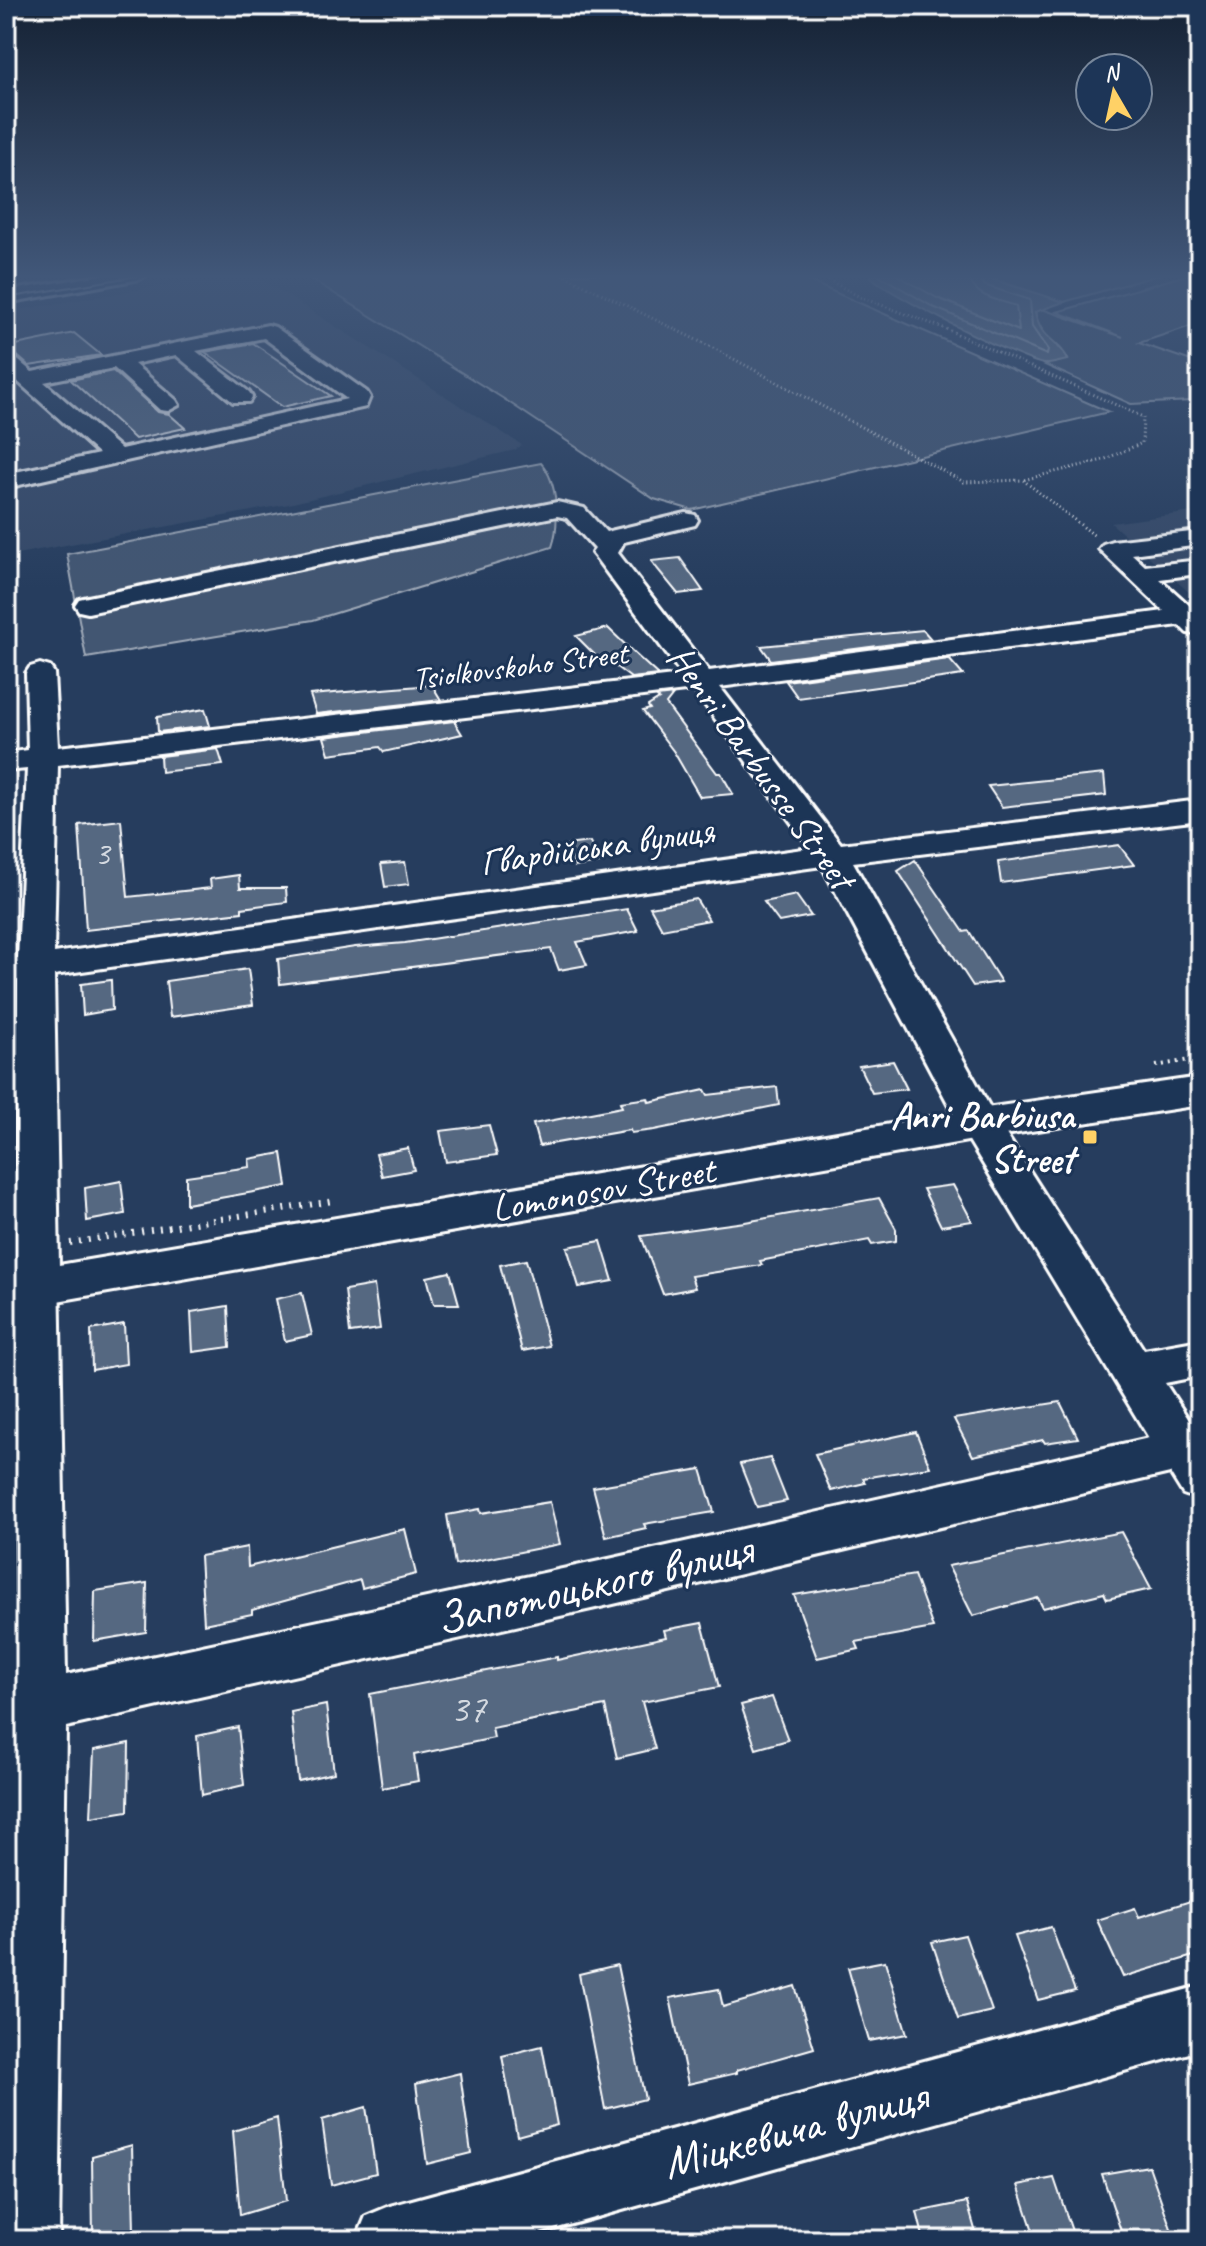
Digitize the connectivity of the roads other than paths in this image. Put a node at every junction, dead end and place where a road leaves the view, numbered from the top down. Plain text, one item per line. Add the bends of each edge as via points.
1 (28, 379) edge
2 (138, 379) edge
3 (218, 379) edge
4 (334, 379) edge
5 (241, 397) dead end
6 (168, 405) dead end
7 (116, 457) junction
8 (6, 481) edge
9 (686, 520) dead end
10 (1200, 538) edge
11 (608, 548) junction
12 (1200, 571) edge
13 (1139, 574) junction
14 (88, 605) dead end
15 (1192, 623) edge
16 (40, 673) dead end
17 (700, 681) junction
18 (25, 760) edge
19 (1200, 810) edge
20 (832, 855) junction
21 (21, 969) edge
22 (1200, 1091) edge
23 (979, 1124) junction
24 (22, 1290) edge
25 (1200, 1358) edge
26 (1132, 1371) junction
27 (1191, 1465) edge
28 (22, 1711) edge
29 (1200, 2018) edge
30 (25, 2240) edge
31 (390, 2240) edge

1 - 7 street
2 - 6 street
3 - 5 street
4 - 7 street via 359,397 358,402
7 - 8 street
9 - 11 street via 615,537
10 - 13 street via 1112,549
11 - 14 street, Henri Barbusse Street via 575,513 557,509
11 - 17 street, Henri Barbusse Street via 605,553
12 - 13 street via 1196,567
13 - 15 street
15 - 17 street, Tsiolkovskoho Street
16 - 18 street
17 - 18 street, Tsiolkovskoho Street
17 - 20 street, Henri Barbusse Street
18 - 21 street
19 - 20 street, Гвардійська вулиця
20 - 21 street, Гвардійська вулиця
20 - 23 street, Henri Barbusse Street
21 - 24 street
22 - 23 main road, Lomonosov Street
23 - 24 main road, Lomonosov Street
23 - 26 street, Henri Barbusse Street
24 - 28 street
25 - 26 street
26 - 27 street, Henri Barbusse Street
27 - 28 street, Запотоцького вулиця via 609,1582
28 - 30 street
29 - 31 street, Міцкевича вулиця

